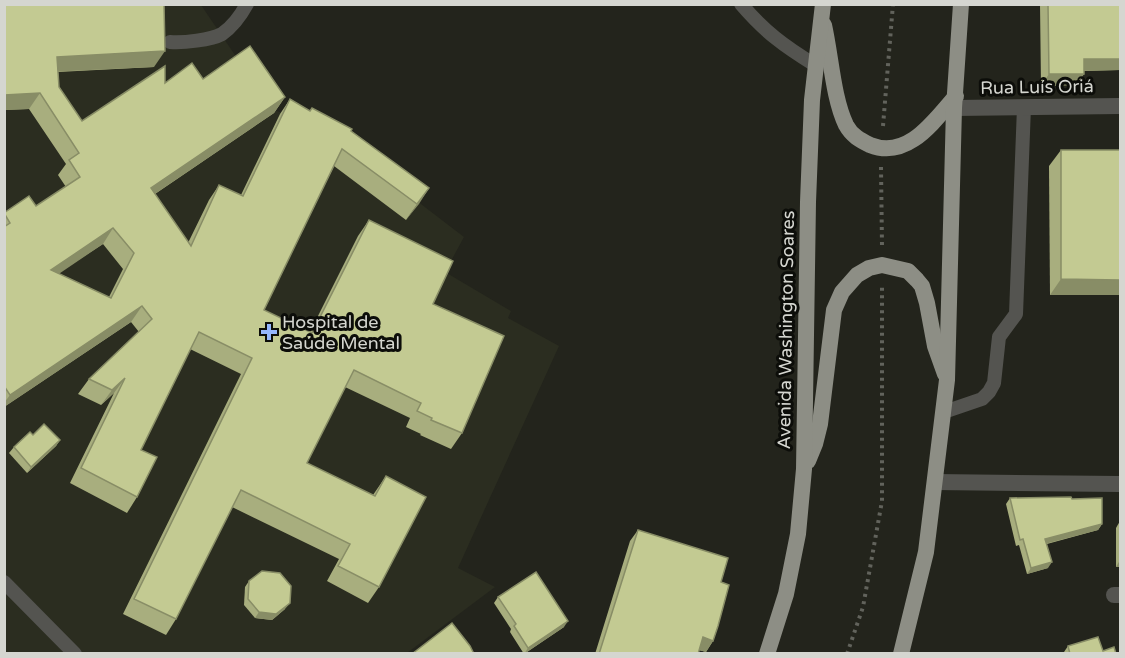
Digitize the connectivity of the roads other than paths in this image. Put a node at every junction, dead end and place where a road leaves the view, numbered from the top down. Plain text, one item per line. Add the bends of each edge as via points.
1 (741, 4) edge
2 (961, 4) edge
3 (240, 8) edge
4 (823, 10) edge
5 (170, 42) dead end
6 (814, 65) junction
7 (955, 102) junction
8 (1120, 106) edge
9 (1024, 107) junction
10 (947, 380) junction
11 (944, 412) junction
12 (804, 469) junction
13 (935, 482) junction
14 (1120, 484) edge
15 (4, 582) edge
16 (75, 654) edge
17 (767, 654) edge
18 (902, 654) edge

1 - 6 lane via 781,45
2 - 7 highway
3 - 5 lane via 222,34
4 - 6 highway, Avenida Washington Soares
4 - 7 highway via 837,97 853,135 881,149 901,147 913,141
6 - 12 highway, Avenida Washington Soares
7 - 9 street, Rua Luís Oriá
7 - 10 highway
8 - 9 street, Rua Luís Oriá
9 - 11 lane via 1016,314 999,337 994,383 989,392 982,399
10 - 11 highway
10 - 12 highway via 934,346 922,286 908,271 882,265 857,275 834,310 820,424
11 - 13 highway
12 - 17 highway, Avenida Washington Soares via 798,534 786,594
13 - 14 street
13 - 18 highway via 926,552
15 - 16 lane

